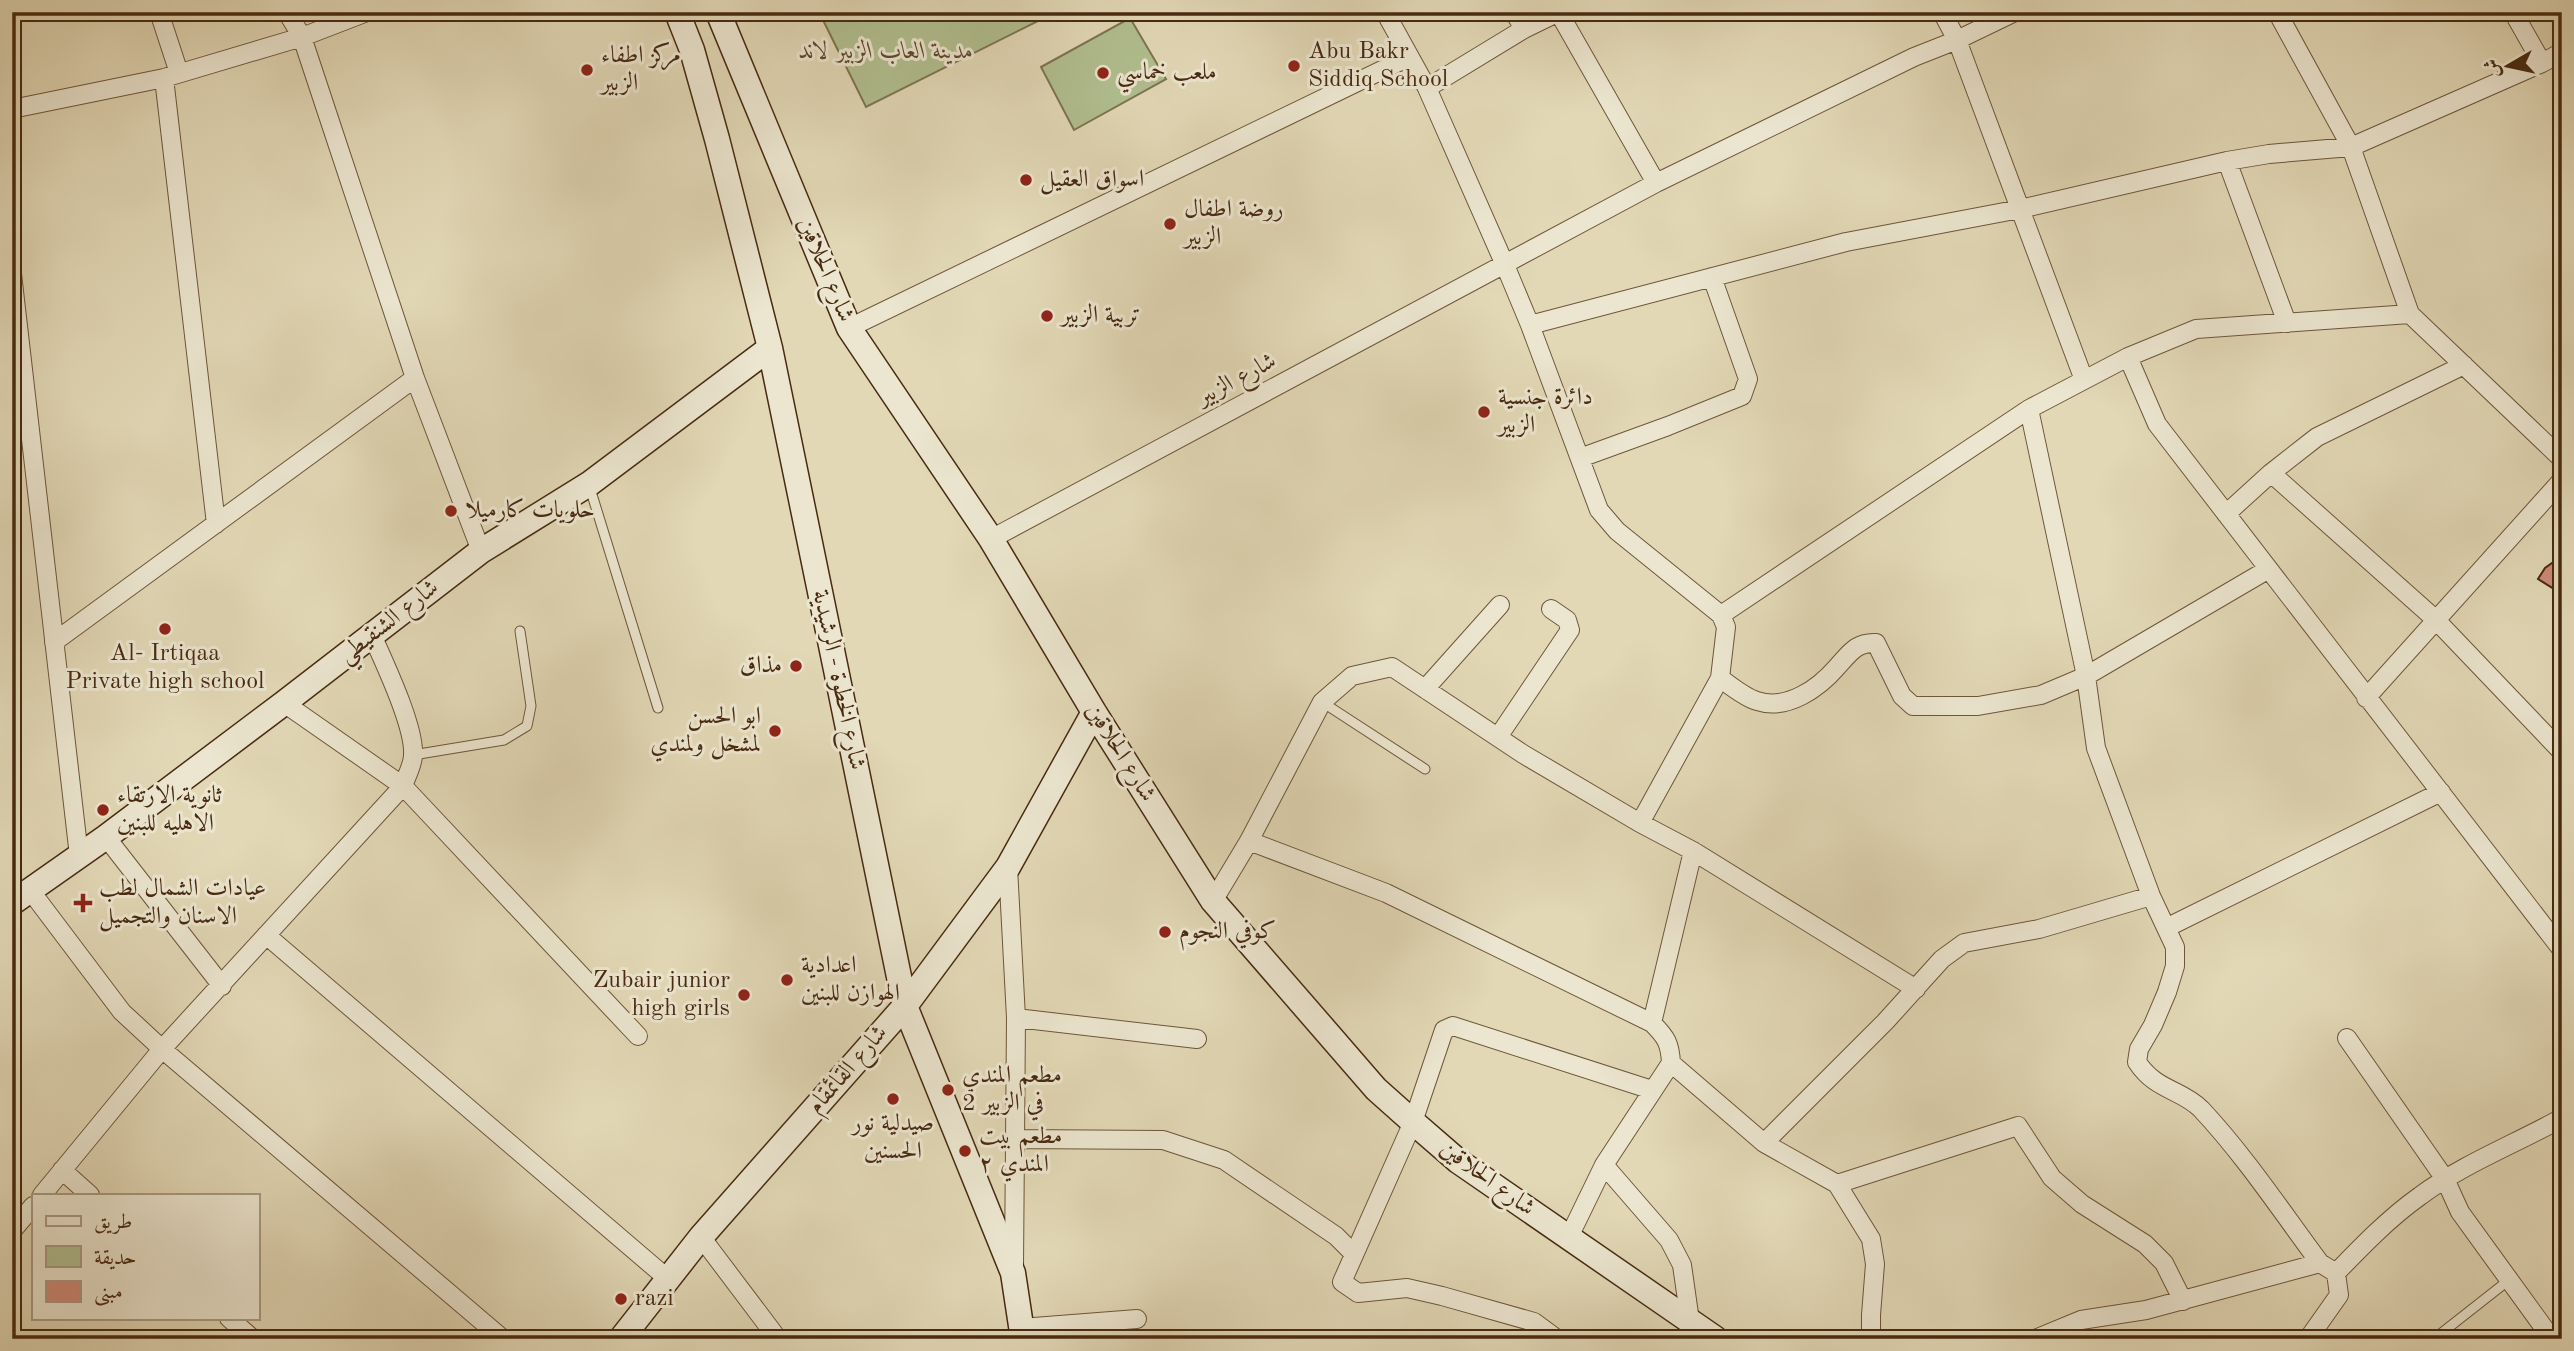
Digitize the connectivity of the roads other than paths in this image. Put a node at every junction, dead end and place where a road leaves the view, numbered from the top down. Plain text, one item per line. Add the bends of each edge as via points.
1 (159, 12) edge
2 (287, 12) edge
3 (368, 12) edge
4 (677, 12) edge
5 (718, 12) edge
6 (1385, 12) edge
7 (1514, 12) edge
8 (1559, 12) edge
9 (1942, 12) edge
10 (2015, 12) edge
11 (2277, 12) edge
12 (2513, 12) edge
13 (1524, 29) junction
14 (302, 37) junction
15 (1957, 40) junction
16 (2562, 52) edge
17 (1409, 57) junction
18 (2542, 63) junction
19 (172, 75) junction
20 (1427, 88) junction
21 (12, 109) edge
22 (2351, 147) junction
23 (2227, 161) junction
24 (1656, 183) junction
25 (2020, 209) junction
26 (1505, 265) junction
27 (12, 274) edge
28 (1712, 277) junction
29 (2410, 314) junction
30 (2287, 323) junction
31 (1530, 325) junction
32 (849, 328) junction
33 (770, 348) junction
34 (2127, 357) junction
35 (2464, 365) junction
36 (415, 378) junction
37 (2084, 380) junction
38 (2029, 409) junction
39 (21, 424) edge
40 (1580, 458) junction
41 (2562, 459) edge
42 (2271, 473) junction
43 (2562, 480) edge
44 (589, 484) junction
45 (2226, 514) junction
46 (216, 524) junction
47 (991, 539) junction
48 (481, 551) junction
49 (2267, 570) junction
50 (1500, 605) dead end
51 (1551, 609) dead end
52 (1721, 615) junction
53 (2435, 620) junction
54 (520, 631) dead end
55 (372, 635) junction
56 (54, 642) junction
57 (2086, 676) junction
58 (1720, 678) junction
59 (1425, 689) junction
60 (2366, 698) junction
61 (1321, 702) junction
62 (284, 703) junction
63 (658, 708) dead end
64 (1094, 712) junction
65 (1498, 737) junction
66 (2562, 752) edge
67 (413, 755) junction
68 (1425, 769) dead end
69 (403, 786) junction
70 (2441, 792) junction
71 (1640, 823) junction
72 (106, 836) junction
73 (1249, 841) junction
74 (1693, 851) junction
75 (79, 856) junction
76 (1008, 867) junction
77 (2151, 896) junction
78 (21, 897) edge
79 (1213, 901) junction
80 (2166, 928) junction
81 (266, 936) junction
82 (2562, 950) edge
83 (222, 986) junction
84 (1916, 989) junction
85 (905, 1006) junction
86 (1016, 1018) junction
87 (1652, 1023) junction
88 (638, 1036) dead end
89 (2347, 1038) dead end
90 (1197, 1039) dead end
91 (162, 1049) junction
92 (1671, 1063) junction
93 (1651, 1090) junction
94 (2562, 1118) edge
95 (1413, 1122) junction
96 (1015, 1139) junction
97 (1763, 1143) junction
98 (1604, 1165) junction
99 (62, 1170) junction
100 (2445, 1179) junction
101 (1837, 1184) junction
102 (43, 1194) edge
103 (89, 1194) edge
104 (32, 1207) edge
105 (12, 1231) edge
106 (701, 1237) junction
107 (1569, 1237) junction
108 (1354, 1254) junction
109 (2328, 1268) junction
110 (1013, 1273) junction
111 (668, 1279) junction
112 (2508, 1280) junction
113 (2183, 1301) junction
114 (1137, 1319) dead end
115 (231, 1320) edge
116 (1690, 1321) junction
117 (1022, 1333) edge
118 (2439, 1335) dead end
119 (253, 1339) edge
120 (503, 1339) edge
121 (621, 1339) edge
122 (778, 1339) edge
123 (1557, 1339) edge
124 (1716, 1339) edge
125 (1871, 1339) edge
126 (2035, 1339) edge
127 (2308, 1339) edge
128 (2552, 1339) edge

1 - 19 street
2 - 14 street
3 - 14 street
4 - 33 main road, شارع الخطوة - الرشيدية via 717,139
5 - 32 main road, شارع الحلاقين
6 - 17 street
7 - 13 street
8 - 13 street
8 - 24 street
9 - 15 street
10 - 15 street, شارع الزبير
11 - 22 street
12 - 18 street
13 - 20 street
14 - 19 street
14 - 36 street
15 - 24 street, شارع الزبير
15 - 25 street
16 - 18 street
17 - 20 street
17 - 32 street
18 - 22 street
19 - 21 street
19 - 46 street
20 - 26 street
22 - 23 street
22 - 29 street
23 - 25 street
23 - 30 street
24 - 26 street, شارع الزبير
25 - 28 street via 1846,242
25 - 37 street
26 - 31 street
26 - 47 street, شارع الزبير
27 - 39 street
28 - 31 street
28 - 40 street via 1748,379 1742,396
29 - 30 street
29 - 35 street
30 - 34 street via 2196,329
31 - 40 street
32 - 47 main road, شارع الحلاقين
33 - 44 main road, شارع الشنقيطي
33 - 85 main road, شارع الخطوة - الرشيدية
34 - 37 street
34 - 45 street via 2157,424
35 - 41 street
35 - 42 street via 2317,437
36 - 46 street
36 - 48 street
37 - 38 street
38 - 52 street
38 - 57 street
39 - 56 street
40 - 52 street via 1599,510 1617,531
42 - 45 street
42 - 53 street
43 - 53 street
44 - 48 main road, شارع الشنقيطي
44 - 63 lane
45 - 49 street
46 - 56 street
47 - 64 main road, شارع الحلاقين
48 - 55 main road, شارع الشنقيطي
49 - 57 street
49 - 60 street
50 - 59 street
51 - 65 street via 1567,620 1570,630
52 - 58 street via 1726,627
53 - 60 street
53 - 66 street
54 - 67 lane via 531,706 527,726 504,740
55 - 62 main road, شارع الشنقيطي
55 - 67 street via 401,705
56 - 75 street
57 - 58 street via 2040,695 1978,706 1913,706 1902,696 1877,643 1866,642 1853,648 1802,697 1757,702
57 - 77 street via 2096,748
58 - 71 street
59 - 61 street via 1392,667 1383,668 1352,676
59 - 65 street
60 - 70 street
61 - 68 lane
61 - 73 street
62 - 69 street
62 - 72 main road, شارع الشنقيطي
64 - 76 main road, شارع القائمقام
64 - 79 main road, شارع الحلاقين
65 - 71 street
67 - 69 street
69 - 81 street
69 - 88 street
70 - 80 street
70 - 82 street
71 - 74 street
72 - 75 main road, شارع الشنقيطي
72 - 83 street
73 - 79 street
73 - 87 street via 1387,893
74 - 84 street
74 - 87 street
75 - 78 main road, شارع الشنقيطي
76 - 85 main road, شارع القائمقام
76 - 86 street
77 - 80 street
77 - 84 street via 2039,929 1965,943 1942,959
78 - 91 street via 122,1012
79 - 95 main road, شارع الحلاقين via 1376,1089
80 - 109 street via 2175,947 2175,966 2137,1062 2146,1075 2198,1107
81 - 83 street
81 - 111 street
83 - 91 street
84 - 97 street
85 - 106 main road, شارع القائمقام
85 - 110 main road, شارع الخطوة - الرشيدية
86 - 90 street
86 - 96 street
87 - 92 street via 1670,1045
89 - 100 street
91 - 99 street
91 - 120 street
92 - 93 street
92 - 97 street
93 - 95 street via 1453,1026 1444,1030 1438,1041
93 - 98 street
94 - 100 street
95 - 107 main road, شارع الحلاقين via 1458,1161
95 - 108 street
96 - 108 street via 1163,1140 1224,1160 1336,1236
96 - 110 street
97 - 101 street
98 - 107 street
98 - 116 street via 1669,1240 1682,1265
99 - 102 street
99 - 103 street
100 - 109 street
100 - 112 street via 2460,1212
101 - 113 street via 2018,1126 2052,1178 2082,1205 2145,1244 2164,1263
101 - 125 street via 1871,1239 1875,1264
104 - 105 street
106 - 111 main road, شارع القائمقام
106 - 122 street
107 - 116 main road, شارع الحلاقين
108 - 123 street via 1342,1282 1358,1293 1407,1289 1442,1296 1534,1322
109 - 113 street
109 - 127 street via 2339,1295
110 - 117 main road, شارع الخطوة - الرشيدية
111 - 121 main road, شارع القائمقام
112 - 118 lane
112 - 128 street
113 - 126 street via 2081,1320
114 - 117 street
115 - 119 street
116 - 124 main road, شارع الحلاقين

